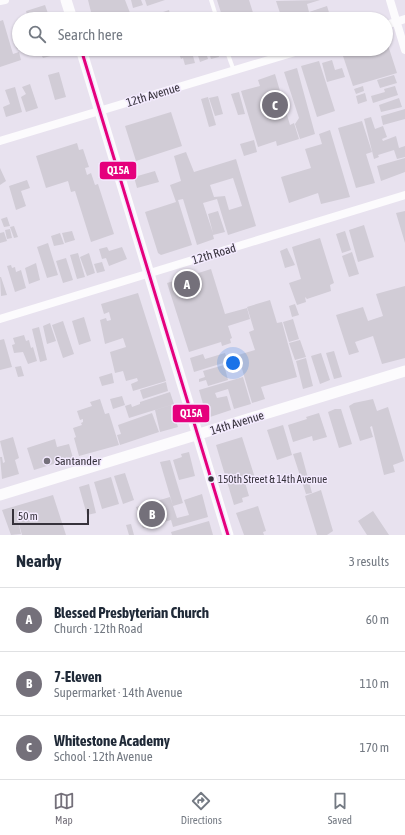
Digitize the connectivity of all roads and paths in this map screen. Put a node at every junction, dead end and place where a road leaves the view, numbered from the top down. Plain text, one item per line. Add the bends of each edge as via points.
1 (5, 0) edge
2 (66, 0) edge
3 (211, 0) edge
4 (390, 0) edge
5 (0, 1) edge
6 (70, 12) edge
7 (215, 12) edge
8 (405, 19) edge
9 (396, 22) junction
10 (393, 23) edge
11 (405, 50) edge
12 (83, 56) edge
13 (229, 56) edge
14 (282, 56) edge
15 (234, 71) junction
16 (100, 111) junction
17 (0, 141) edge
18 (405, 195) edge
19 (149, 274) junction
20 (0, 319) edge
21 (405, 371) edge
22 (198, 435) junction
23 (0, 495) edge
24 (228, 535) edge

1 - 5 street
2 - 6 street
3 - 7 lane
4 - 9 street
8 - 9 street
9 - 10 street
9 - 11 street
12 - 16 street
13 - 15 lane
14 - 15 street, 12th Avenue
15 - 16 street, 12th Avenue
16 - 17 street, 12th Avenue
16 - 19 street
18 - 19 street, 12th Road
19 - 20 street, 12th Road
19 - 22 street
21 - 22 street, 14th Avenue
22 - 23 street, 14th Avenue
22 - 24 street

